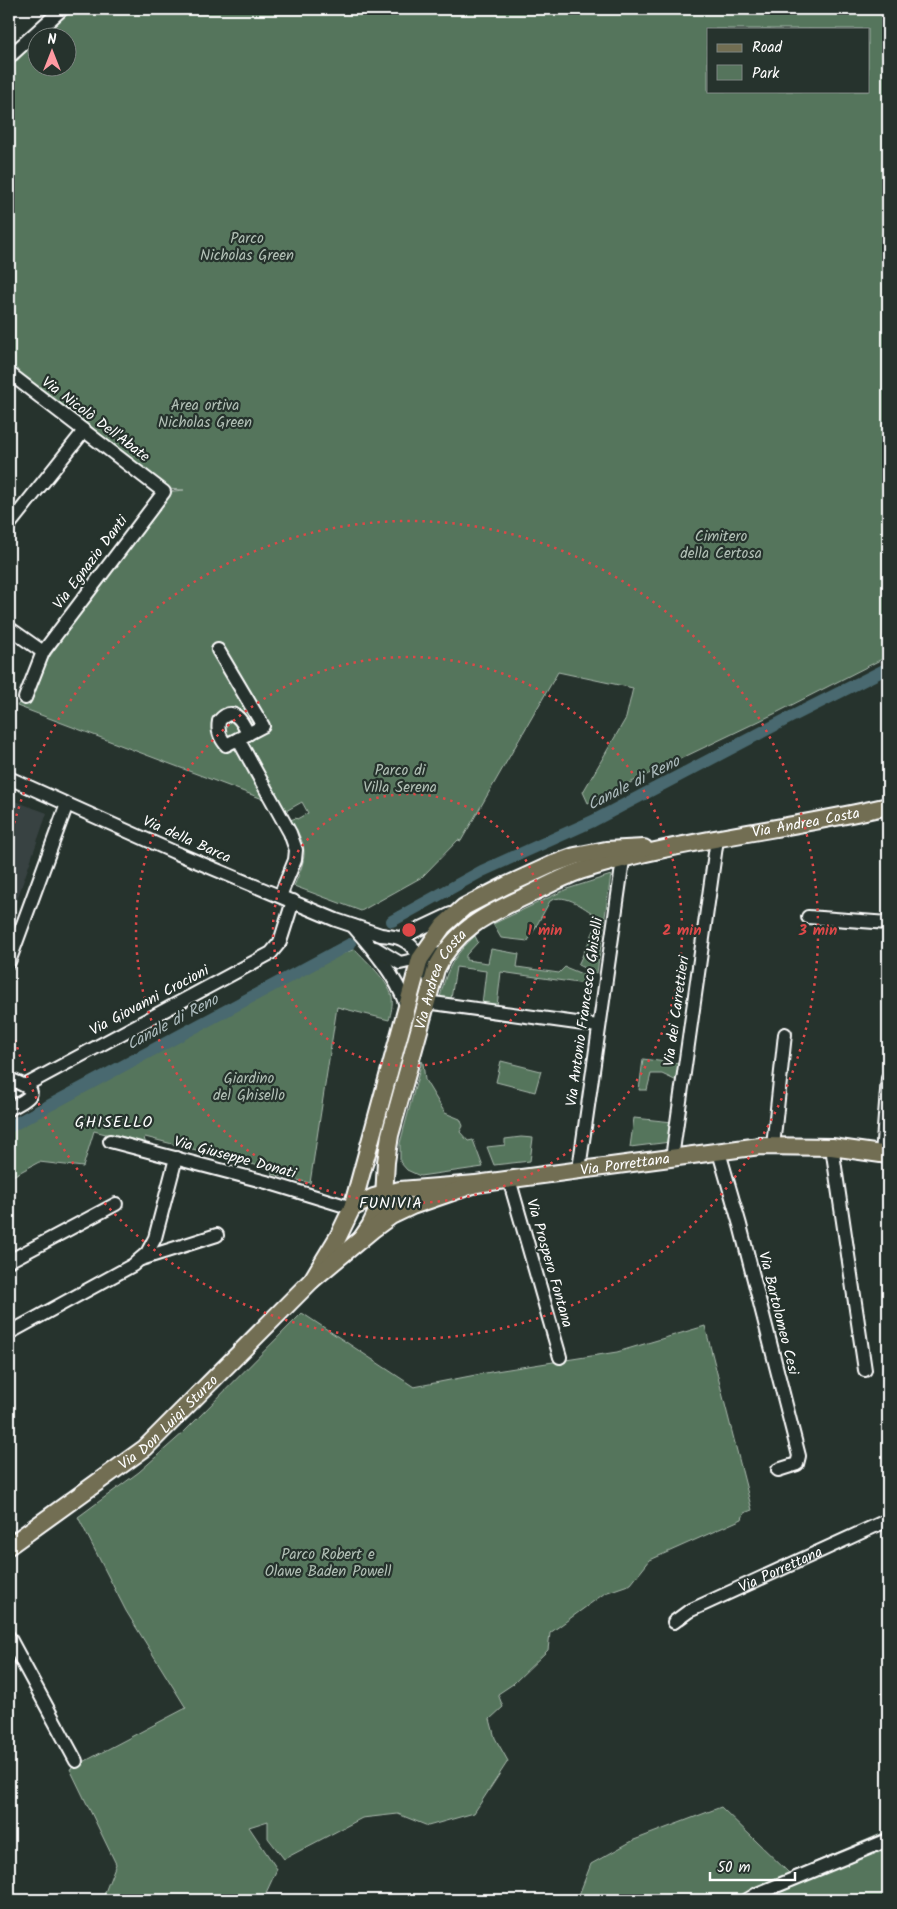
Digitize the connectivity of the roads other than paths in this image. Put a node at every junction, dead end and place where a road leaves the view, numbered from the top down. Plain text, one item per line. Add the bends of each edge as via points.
1 (62, 9) edge
2 (9, 57) edge
3 (9, 373) edge
4 (84, 431) junction
5 (164, 492) joint
6 (9, 525) edge
7 (9, 628) edge
8 (218, 650) dead end
9 (43, 652) junction
10 (25, 698) dead end
11 (9, 778) edge
12 (67, 804) junction
13 (888, 806) edge
14 (717, 839) junction
15 (666, 848) junction
16 (623, 860) junction
17 (280, 896) junction
18 (293, 902) junction
19 (464, 907) junction
20 (808, 917) dead end
21 (888, 923) edge
22 (353, 926) junction
23 (400, 938) junction
24 (369, 944) junction
25 (444, 953) junction
26 (420, 959) junction
27 (9, 962) edge
28 (431, 984) junction
29 (426, 1002) junction
30 (406, 1005) junction
31 (598, 1026) junction
32 (785, 1034) dead end
33 (888, 1078) edge
34 (9, 1079) edge
35 (26, 1085) junction
36 (9, 1109) edge
37 (110, 1141) dead end
38 (772, 1146) junction
39 (832, 1147) junction
40 (719, 1152) junction
41 (885, 1154) edge
42 (176, 1158) junction
43 (672, 1158) junction
44 (578, 1169) junction
45 (509, 1178) junction
46 (476, 1184) junction
47 (384, 1194) junction
48 (116, 1204) dead end
49 (352, 1208) junction
50 (217, 1235) dead end
51 (361, 1239) junction
52 (141, 1259) junction
53 (9, 1261) edge
54 (312, 1280) junction
55 (9, 1333) edge
56 (560, 1357) dead end
57 (865, 1370) dead end
58 (778, 1470) dead end
59 (888, 1520) edge
60 (9, 1546) edge
61 (674, 1622) dead end
62 (9, 1637) edge
63 (76, 1762) dead end
64 (888, 1840) edge
65 (747, 1900) edge

1 - 2 street
3 - 4 street, Via Nicolò Dell'Abate
4 - 5 street, Via Nicolò Dell'Abate
4 - 6 street
5 - 9 street, Via Egnazio Danti
7 - 9 street
8 - 17 street via 263,726 243,736 296,850
9 - 10 street, Via Egnazio Danti
11 - 12 street, Via della Barca
12 - 17 street, Via della Barca
12 - 27 street
13 - 14 main road, Via Andrea Costa
14 - 15 main road, Via Andrea Costa
14 - 43 street, Via dei Carrettieri
15 - 16 main road, Via Andrea Costa
15 - 19 main road, Via Andrea Costa via 606,850 575,856
16 - 25 main road, Via Andrea Costa via 572,874 486,916 465,930
16 - 31 street, Via Antonio Francesco Ghiselli
17 - 18 street, Via della Barca
18 - 22 street, Via della Barca
18 - 35 street, Via Giovanni Crocioni via 280,942 271,953
19 - 23 street
19 - 26 main road, Via Andrea Costa via 443,926
20 - 21 street
22 - 23 street, Via della Barca
22 - 24 street, Via della Barca
23 - 26 street
24 - 26 street, Via della Barca via 400,963
24 - 30 street, Via della Barca via 399,987
25 - 26 street, Via della Barca
25 - 28 main road, Via Andrea Costa
26 - 28 street
26 - 30 main road, Via Andrea Costa
28 - 29 main road, Via Andrea Costa
29 - 31 street
29 - 47 main road, Via Andrea Costa via 390,1135
30 - 49 main road, Via Andrea Costa
31 - 44 street, Via Antonio Francesco Ghiselli
32 - 38 street
33 - 41 street
34 - 35 street
35 - 36 street via 31,1090 30,1097
37 - 42 street, Via Giuseppe Donati
38 - 39 main road, Via Porrettana
38 - 40 main road, Via Porrettana
39 - 41 main road, Via Porrettana
39 - 57 street
40 - 43 main road, Via Porrettana
40 - 58 street, Via Bartolomeo Cesi via 799,1456 797,1464
42 - 49 street, Via Giuseppe Donati via 270,1182
42 - 52 street via 155,1238
43 - 44 main road, Via Porrettana
44 - 45 main road, Via Porrettana
45 - 46 main road, Via Porrettana
45 - 56 street, Via Prospero Fontana
46 - 47 main road, Via Porrettana
46 - 51 main road, Via Porrettana via 405,1209
47 - 49 main road, Via Porrettana
47 - 51 main road, Via Andrea Costa
48 - 53 street
49 - 54 main road, Via Don Luigi Sturzo
50 - 52 street
51 - 54 main road, Via Don Luigi Sturzo
52 - 55 street
54 - 60 main road, Via Don Luigi Sturzo via 145,1448
59 - 61 street, Via Porrettana via 688,1611
62 - 63 street
64 - 65 street

